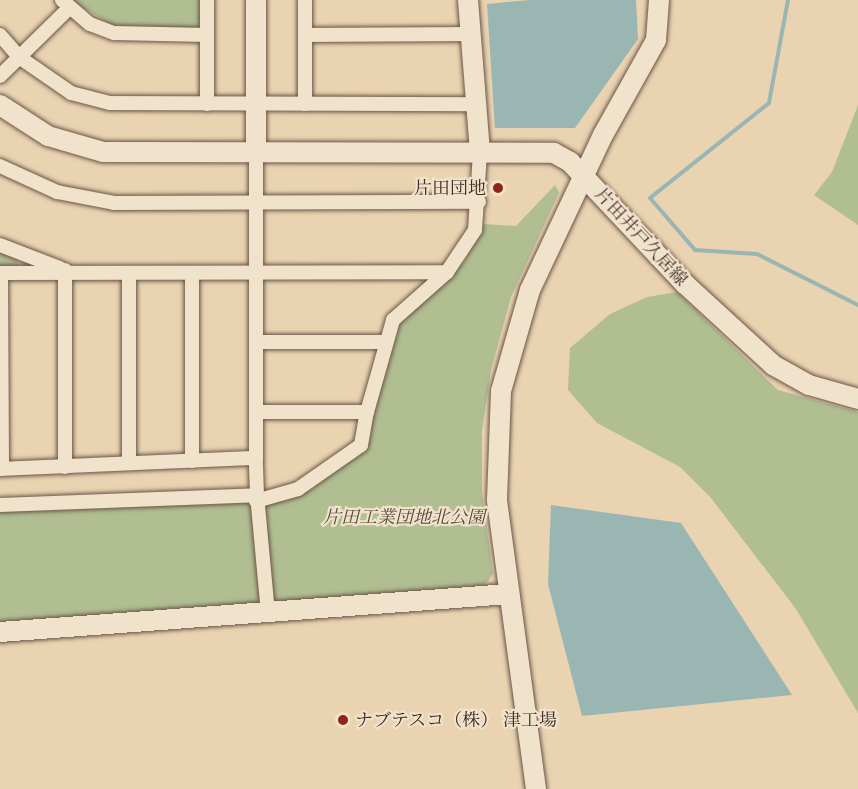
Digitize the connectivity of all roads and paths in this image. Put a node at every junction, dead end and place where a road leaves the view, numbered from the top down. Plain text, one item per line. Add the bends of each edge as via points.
1 (207, 0) edge
2 (256, 0) edge
3 (305, 0) edge
4 (468, 0) edge
5 (658, 0) edge
6 (65, 4) edge
7 (471, 34) junction
8 (0, 35) edge
9 (207, 35) junction
10 (305, 35) junction
11 (19, 57) junction
12 (0, 76) edge
13 (305, 104) junction
14 (477, 104) junction
15 (0, 105) edge
16 (207, 105) junction
17 (256, 105) junction
18 (480, 153) junction
19 (256, 154) junction
20 (0, 166) edge
21 (585, 177) junction
22 (256, 202) junction
23 (479, 202) junction
24 (0, 244) edge
25 (65, 270) junction
26 (447, 272) junction
27 (1, 273) edge
28 (192, 273) junction
29 (256, 273) junction
30 (129, 274) junction
31 (256, 342) junction
32 (384, 342) junction
33 (858, 399) edge
34 (256, 412) junction
35 (367, 412) junction
36 (256, 458) junction
37 (192, 461) junction
38 (129, 463) junction
39 (66, 466) junction
40 (1, 469) edge
41 (256, 498) junction
42 (0, 506) edge
43 (509, 594) junction
44 (268, 614) junction
45 (0, 632) edge
46 (536, 789) edge

1 - 9 street
2 - 17 street
3 - 10 street
4 - 7 street
5 - 21 street, 片田井戸久居線 via 654,46
6 - 9 street via 114,33
6 - 11 street
7 - 10 street
7 - 14 street
8 - 11 street
9 - 16 street
10 - 13 street
11 - 12 street
11 - 16 street via 71,93 110,103
13 - 14 street
13 - 17 street
14 - 18 street
15 - 19 street via 48,136 103,152
16 - 17 street
17 - 19 street
18 - 19 street
18 - 21 street via 554,153
18 - 23 street
19 - 22 street
20 - 22 street via 50,189 102,201
21 - 33 street, 片田井戸久居線 via 685,284 765,359 809,385
21 - 43 street via 530,290 503,380 495,468
22 - 23 street
22 - 29 street
23 - 26 street via 470,240
24 - 25 street
25 - 27 street
25 - 30 street
25 - 39 street
26 - 29 street
26 - 32 street via 403,307
27 - 40 street
28 - 29 street
28 - 30 street
28 - 37 street
29 - 31 street
30 - 38 street
31 - 32 street
31 - 34 street
32 - 35 street
34 - 35 street
34 - 36 street
35 - 41 street via 361,445 298,489
36 - 37 street
36 - 41 street
37 - 38 street
38 - 39 street
39 - 40 street
41 - 42 street
41 - 44 street
43 - 44 street
43 - 46 street
44 - 45 street

